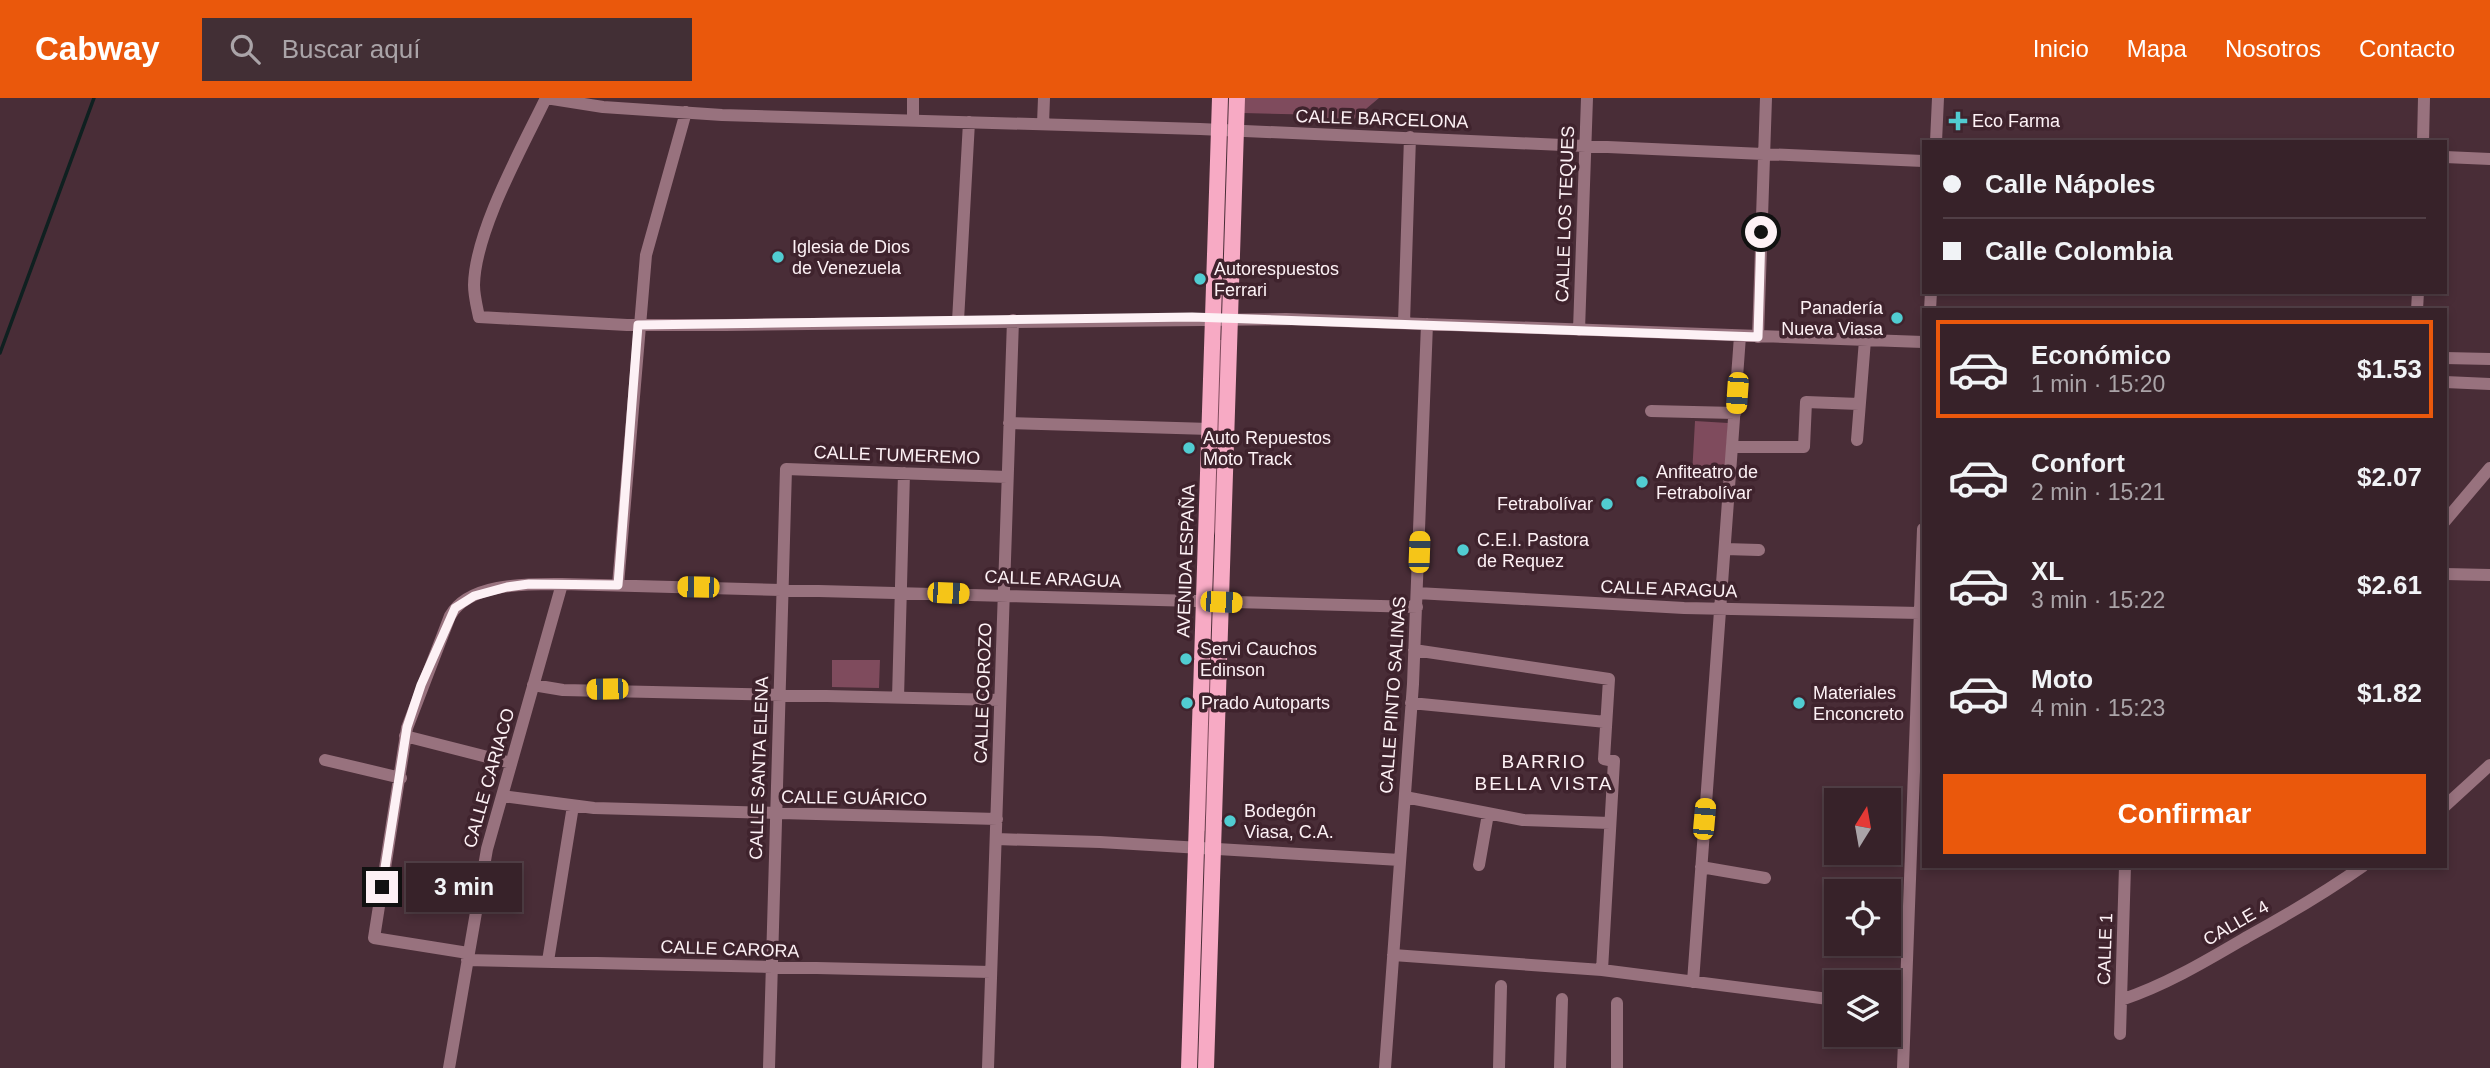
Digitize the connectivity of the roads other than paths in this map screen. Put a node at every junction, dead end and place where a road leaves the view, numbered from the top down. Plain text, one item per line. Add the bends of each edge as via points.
1 (546, 98) edge
2 (914, 98) edge
3 (1044, 98) edge
4 (1220, 98) edge
5 (1237, 98) edge
6 (1587, 98) edge
7 (1766, 98) edge
8 (1938, 98) edge
9 (2424, 98) edge
10 (686, 112) junction
11 (913, 120) junction
12 (969, 122) junction
13 (1043, 124) junction
14 (1219, 129) junction
15 (1236, 130) junction
16 (1410, 137) junction
17 (1936, 140) edge
18 (2423, 140) edge
19 (1585, 145) junction
20 (1764, 154) junction
21 (2447, 157) edge
22 (2490, 159) edge
23 (1922, 161) edge
24 (1213, 318) junction
25 (1230, 318) junction
26 (1013, 320) junction
27 (958, 321) junction
28 (1404, 324) junction
29 (1427, 324) junction
30 (638, 325) junction
31 (1579, 330) junction
32 (1740, 336) junction
33 (1758, 337) junction
34 (1865, 340) junction
35 (1922, 342) edge
36 (2447, 358) edge
37 (2490, 359) edge
38 (2447, 382) edge
39 (2490, 384) edge
40 (1859, 404) junction
41 (1651, 411) dead end
42 (1735, 414) junction
43 (1009, 423) junction
44 (1210, 429) junction
45 (1857, 440) dead end
46 (1732, 447) junction
47 (2490, 468) edge
48 (786, 469) joint
49 (904, 473) junction
50 (1007, 477) junction
51 (2447, 519) edge
52 (1725, 549) junction
53 (1759, 550) dead end
54 (1922, 557) edge
55 (2447, 574) edge
56 (2490, 575) edge
57 (562, 584) junction
58 (618, 585) junction
59 (783, 589) junction
60 (900, 592) junction
61 (1417, 593) junction
62 (1003, 595) junction
63 (1212, 602) junction
64 (1417, 607) junction
65 (1720, 609) junction
66 (1920, 613) junction
67 (1415, 650) junction
68 (533, 685) junction
69 (779, 696) junction
70 (898, 698) junction
71 (1000, 700) junction
72 (1411, 703) junction
73 (1606, 722) junction
74 (405, 736) junction
75 (326, 760) dead end
76 (511, 763) junction
77 (2490, 765) edge
78 (401, 778) junction
79 (502, 796) junction
80 (1405, 797) junction
81 (2447, 804) edge
82 (573, 806) junction
83 (775, 814) junction
84 (1488, 814) junction
85 (996, 819) junction
86 (1611, 823) junction
87 (996, 839) junction
88 (1196, 848) junction
89 (1213, 849) junction
90 (1400, 860) junction
91 (1479, 865) dead end
92 (1701, 867) junction
93 (2125, 868) edge
94 (2360, 868) edge
95 (1765, 878) dead end
96 (374, 938) joint
97 (1393, 954) junction
98 (468, 957) junction
99 (548, 961) junction
100 (771, 968) junction
101 (1602, 970) junction
102 (991, 972) junction
103 (1693, 982) junction
104 (1501, 986) dead end
105 (1824, 998) edge
106 (1562, 999) dead end
107 (1901, 1000) edge
108 (1905, 1000) junction
109 (2121, 1000) junction
110 (1617, 1003) dead end
111 (2120, 1034) dead end
112 (449, 1068) edge
113 (769, 1068) edge
114 (989, 1068) edge
115 (1189, 1068) edge
116 (1206, 1068) edge
117 (1385, 1068) edge
118 (1499, 1068) edge
119 (1560, 1068) edge
120 (1617, 1068) edge
121 (1903, 1068) edge

1 - 10 street, CALLE BARCELONA
1 - 30 street via 484,240 474,284 479,317
2 - 11 street
3 - 13 street
4 - 14 main road, AVENIDA ESPAÑA
5 - 15 main road, AVENIDA ESPAÑA
6 - 19 street, CALLE LOS TEQUES
7 - 20 street
8 - 17 street
9 - 18 street
10 - 11 street, CALLE BARCELONA
10 - 30 street via 649,234
11 - 12 street, CALLE BARCELONA
12 - 13 street, CALLE BARCELONA
12 - 27 street
13 - 14 street, CALLE BARCELONA
14 - 15 street, CALLE BARCELONA
14 - 24 main road, AVENIDA ESPAÑA
15 - 16 street, CALLE BARCELONA
15 - 25 main road, AVENIDA ESPAÑA
16 - 19 street, CALLE BARCELONA
16 - 28 street
19 - 20 street, CALLE BARCELONA
19 - 31 street, CALLE LOS TEQUES
20 - 23 street, CALLE BARCELONA
20 - 33 street
21 - 22 street
24 - 25 street
24 - 26 street
24 - 44 main road, AVENIDA ESPAÑA
25 - 28 street
25 - 63 main road, AVENIDA ESPAÑA
26 - 27 street
26 - 43 street, CALLE COROZO
27 - 30 street
28 - 29 street
29 - 31 street
29 - 61 street, CALLE PINTO SALINAS
30 - 58 street
31 - 32 street
32 - 33 street
32 - 42 street
33 - 34 street
34 - 35 street
34 - 40 street
36 - 37 street
38 - 39 street
40 - 45 street
40 - 46 street via 1806,402 1804,447
41 - 42 street
42 - 46 street
43 - 44 street
43 - 50 street, CALLE COROZO
44 - 63 main road, AVENIDA ESPAÑA
46 - 52 street
47 - 51 street
48 - 49 street, CALLE TUMEREMO
48 - 59 street, CALLE SANTA ELENA
49 - 50 street, CALLE TUMEREMO
49 - 60 street
50 - 62 street, CALLE COROZO
52 - 53 street
52 - 65 street
54 - 66 street
55 - 56 street
57 - 58 street, CALLE ARAGUA
57 - 68 street, CALLE CARIACO
57 - 74 street, CALLE ARAGUA via 507,587 474,596 455,608 421,685
58 - 59 street, CALLE ARAGUA
59 - 60 street, CALLE ARAGUA
59 - 69 street, CALLE SANTA ELENA
60 - 62 street, CALLE ARAGUA
60 - 70 street
61 - 64 street, CALLE PINTO SALINAS
61 - 65 street, CALLE ARAGUA
62 - 63 street, CALLE ARAGUA
62 - 71 street, CALLE COROZO
63 - 64 street, CALLE ARAGUA
63 - 88 main road, AVENIDA ESPAÑA
63 - 89 main road, AVENIDA ESPAÑA
64 - 67 street, CALLE PINTO SALINAS
65 - 66 street, CALLE ARAGUA
65 - 92 street
66 - 108 street
67 - 72 street, CALLE PINTO SALINAS
67 - 73 street via 1609,679
68 - 69 street via 563,690
68 - 76 street, CALLE CARIACO
69 - 70 street
69 - 83 street, CALLE SANTA ELENA
70 - 71 street
71 - 85 street, CALLE COROZO
72 - 73 street
72 - 80 street, CALLE PINTO SALINAS
73 - 86 street via 1604,759 1614,761
74 - 76 street
74 - 78 street, CALLE ARAGUA
75 - 78 street
76 - 79 street, CALLE CARIACO
77 - 81 street
78 - 96 street, CALLE ARAGUA
79 - 82 street, CALLE GUÁRICO
79 - 98 street, CALLE CARIACO via 485,859
80 - 84 street
80 - 90 street, CALLE PINTO SALINAS
82 - 83 street, CALLE GUÁRICO
82 - 99 street
83 - 85 street, CALLE GUÁRICO
83 - 100 street, CALLE SANTA ELENA
84 - 86 street
84 - 91 street
85 - 87 street, CALLE COROZO
86 - 101 street
87 - 88 street
87 - 102 street, CALLE COROZO
88 - 89 street
88 - 115 main road, AVENIDA ESPAÑA
89 - 90 street
89 - 116 main road, AVENIDA ESPAÑA
90 - 97 street, CALLE PINTO SALINAS
92 - 95 street
92 - 103 street
93 - 109 street, CALLE 1
94 - 109 street, CALLE 4 via 2178,977
96 - 98 street, CALLE CARORA
97 - 101 street
97 - 117 street, CALLE PINTO SALINAS
98 - 99 street, CALLE CARORA
98 - 112 street, CALLE CARIACO
99 - 100 street, CALLE CARORA
100 - 102 street, CALLE CARORA
100 - 113 street, CALLE SANTA ELENA
101 - 103 street
102 - 114 street, CALLE COROZO
103 - 105 street
104 - 118 street
106 - 119 street
107 - 108 street
108 - 121 street
109 - 111 street, CALLE 1
110 - 120 street

